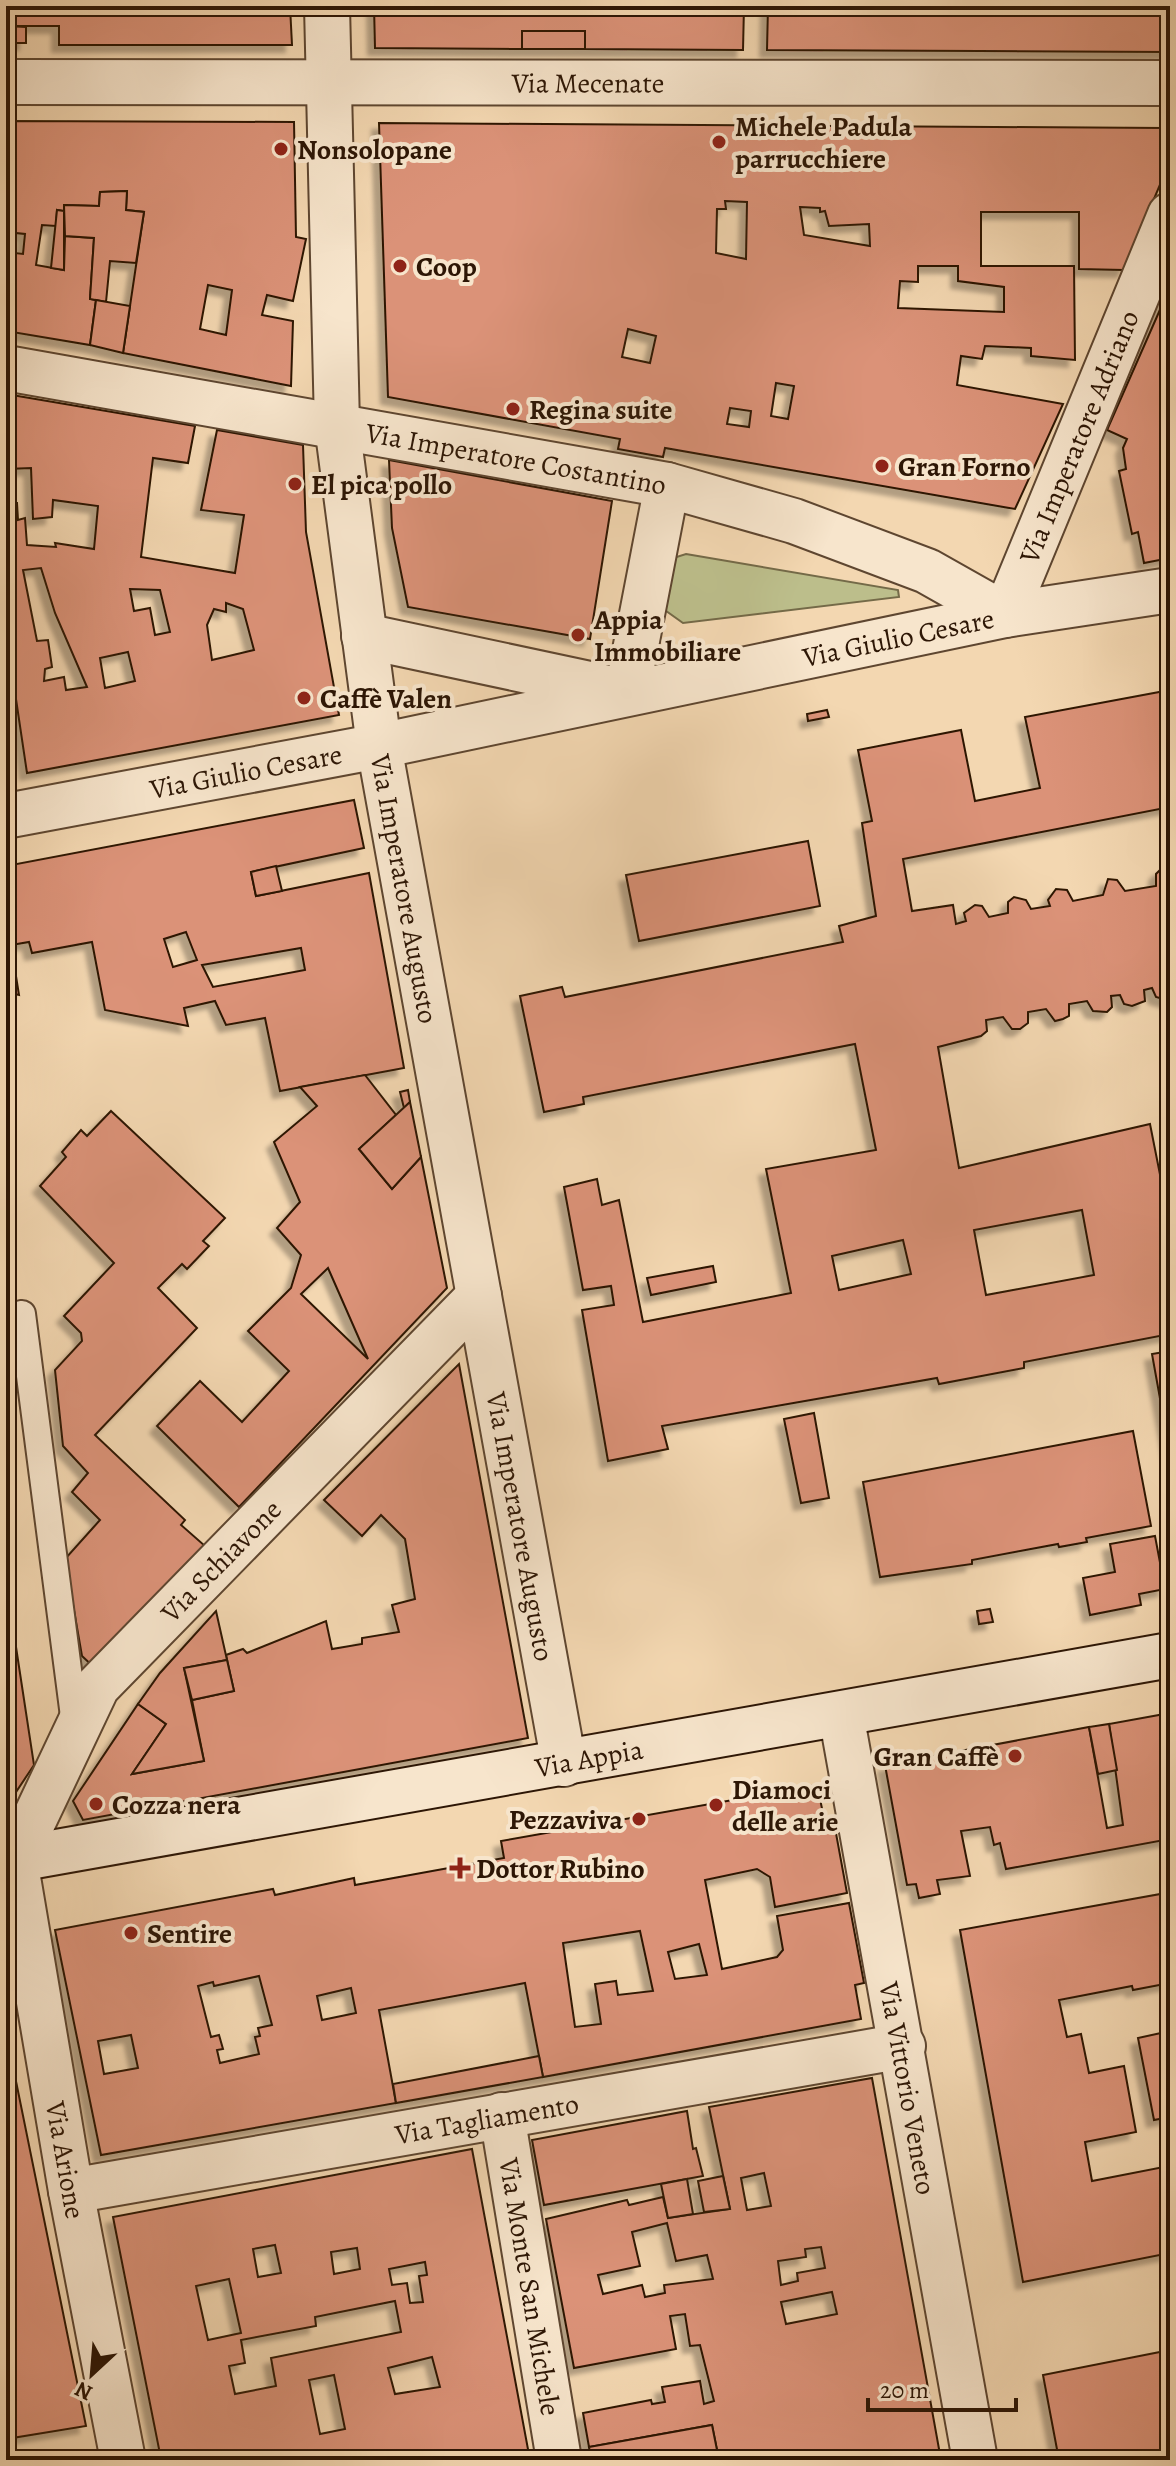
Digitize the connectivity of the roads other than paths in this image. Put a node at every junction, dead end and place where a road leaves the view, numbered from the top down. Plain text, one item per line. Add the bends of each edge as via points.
1 (327, 6) edge
2 (6, 82) edge
3 (330, 83) junction
4 (1170, 83) edge
5 (1170, 215) edge
6 (6, 368) edge
7 (337, 425) junction
8 (667, 485) junction
9 (1170, 590) edge
10 (1005, 615) junction
11 (364, 636) junction
12 (627, 692) junction
13 (379, 746) junction
14 (6, 816) edge
15 (479, 1296) junction
16 (22, 1314) dead end
17 (1170, 1655) edge
18 (841, 1714) junction
19 (76, 1732) junction
20 (564, 1764) junction
21 (10, 1861) edge
22 (903, 2046) junction
23 (502, 2115) junction
24 (71, 2191) junction
25 (123, 2460) edge
26 (559, 2460) edge
27 (975, 2460) edge

1 - 3 street, Via Imperatore Augusto
2 - 3 street, Via Mecenate
3 - 4 street, Via Mecenate
3 - 7 street, Via Imperatore Augusto
5 - 10 street, Via Imperatore Adriano
6 - 7 street, Via Imperatore Costantino
7 - 8 street, Via Imperatore Costantino
7 - 11 street, Via Imperatore Augusto
8 - 10 street, Via Imperatore Costantino via 794,521 927,571
8 - 12 street
9 - 10 street, Via Giulio Cesare
10 - 12 street, Via Giulio Cesare
11 - 12 street, Via Giulio Cesare
11 - 13 street, Via Imperatore Augusto
12 - 13 street, Via Giulio Cesare
13 - 14 street, Via Giulio Cesare
13 - 15 street, Via Imperatore Augusto
15 - 19 street, Via Schiavone via 97,1687
15 - 20 street, Via Imperatore Augusto
16 - 19 lane
17 - 18 street, Via Appia
18 - 20 street, Via Appia
18 - 22 street, Via Vittorio Veneto
19 - 21 street, Via Schiavone
20 - 21 street, Via Appia
21 - 24 street, Via Arione
22 - 23 street, Via Tagliamento
22 - 27 street, Via Vittorio Veneto
23 - 24 street, Via Tagliamento
23 - 26 street, Via Monte San Michele
24 - 25 street, Via Arione

